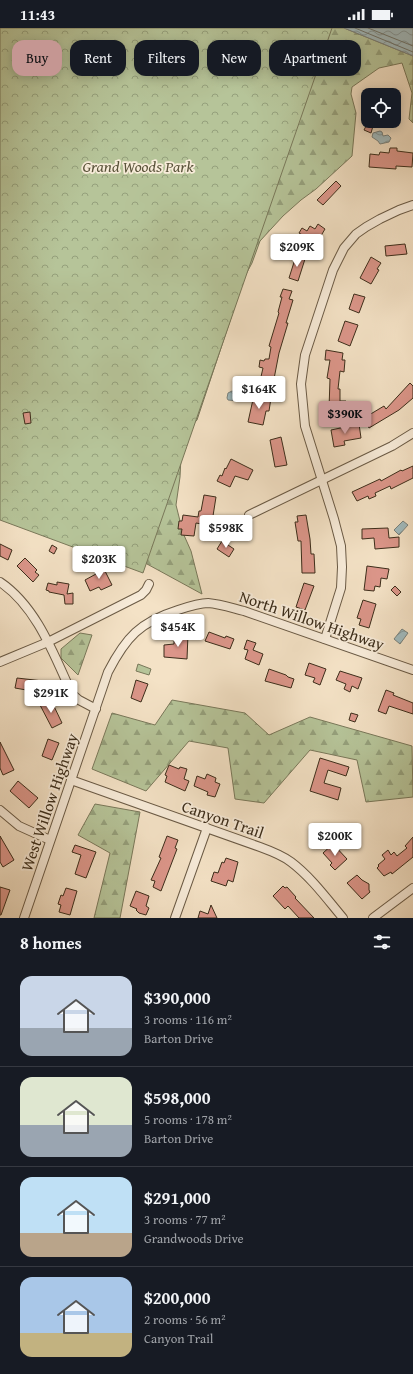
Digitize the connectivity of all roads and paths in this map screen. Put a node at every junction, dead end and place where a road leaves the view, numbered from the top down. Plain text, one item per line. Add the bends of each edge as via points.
1 (413, 206) edge
2 (413, 433) edge
3 (322, 479) junction
4 (249, 514) dead end
5 (0, 582) edge
6 (149, 584) dead end
7 (224, 605) joint
8 (325, 639) junction
9 (48, 642) junction
10 (0, 662) edge
11 (413, 670) edge
12 (96, 708) junction
13 (71, 780) junction
14 (1, 813) edge
15 (207, 828) junction
16 (50, 840) junction
17 (413, 888) edge
18 (24, 918) edge
19 (175, 918) edge
20 (343, 918) edge
21 (373, 918) edge

1 - 3 street via 380,219 350,240 333,270 321,304 306,355 301,384 305,426
2 - 3 street via 392,446
3 - 4 street
3 - 8 street via 341,546 342,577
5 - 9 street via 25,606
6 - 9 street via 141,595
7 - 8 street, North Willow Highway
7 - 12 street, West Willow Highway via 208,603 186,607 148,622 117,654
8 - 11 street, North Willow Highway
9 - 10 street
9 - 12 street via 72,694 78,700
12 - 13 street, West Willow Highway
13 - 15 street, Canyon Trail
13 - 16 street, West Willow Highway
14 - 16 street via 19,826
15 - 19 street
15 - 20 street, Canyon Trail via 260,846 291,862
16 - 18 street, West Willow Highway
17 - 21 street

